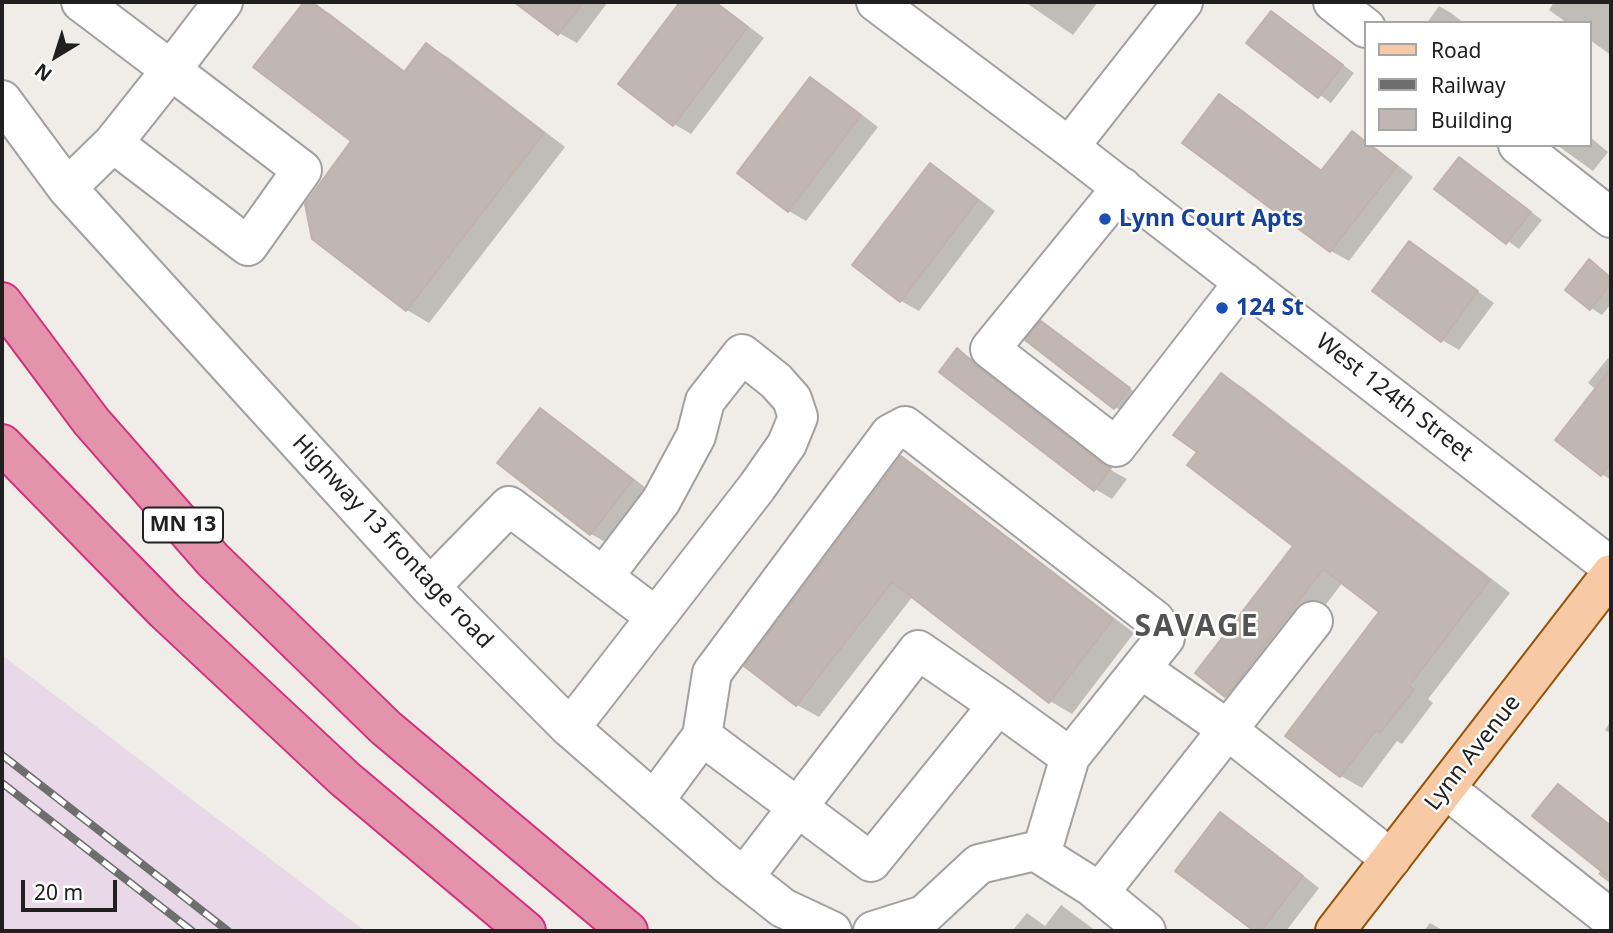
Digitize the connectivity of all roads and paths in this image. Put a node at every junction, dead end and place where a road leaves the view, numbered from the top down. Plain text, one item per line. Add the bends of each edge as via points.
1 (81, 2) edge
2 (223, 2) edge
3 (876, 2) edge
4 (1184, 2) edge
5 (1333, 2) edge
6 (1364, 26) edge
7 (171, 70) junction
8 (2, 100) edge
9 (113, 143) junction
10 (1069, 147) junction
11 (1521, 147) edge
12 (1122, 187) junction
13 (67, 188) junction
14 (1611, 218) edge
15 (1244, 282) junction
16 (2, 302) edge
17 (2, 444) edge
18 (1611, 567) edge
19 (1611, 574) edge
20 (604, 576) junction
21 (430, 587) junction
22 (656, 617) junction
23 (1314, 621) dead end
24 (1141, 668) junction
25 (998, 705) junction
26 (570, 728) junction
27 (1226, 729) junction
28 (702, 736) junction
29 (1070, 757) junction
30 (1446, 789) junction
31 (654, 801) junction
32 (798, 807) junction
33 (1041, 854) junction
34 (1391, 859) junction
35 (744, 877) junction
36 (1099, 893) junction
37 (1611, 919) edge
38 (896, 925) edge
39 (526, 931) edge
40 (628, 931) edge
41 (832, 931) edge
42 (1146, 931) edge
43 (1335, 931) edge

1 - 7 street
2 - 7 street
3 - 10 street, West 124th Street
4 - 10 street
5 - 6 street
7 - 9 street
7 - 9 street via 302,170 248,246
8 - 13 street, Highway 13 frontage road
9 - 13 street
10 - 12 street, West 124th Street
11 - 14 street
12 - 15 street, West 124th Street
12 - 15 street via 990,349 1116,447
13 - 21 street, Highway 13 frontage road
15 - 18 street, West 124th Street
16 - 40 highway, MN 13 via 91,421 214,560 386,728
17 - 39 highway, MN 13 via 165,611 345,779
19 - 30 main road, Lynn Avenue
20 - 21 street via 509,506
20 - 22 street
20 - 22 street via 661,501 696,436 705,401 742,354 757,363 792,399 798,417 787,444 757,487
21 - 26 street, Highway 13 frontage road
22 - 26 street
23 - 27 street
24 - 27 street
24 - 28 street via 1166,638 1155,620 905,426 890,434 712,673
24 - 29 street
25 - 29 street
25 - 32 street via 872,862
25 - 32 street via 918,650
26 - 31 street, Highway 13 frontage road
27 - 34 street
27 - 36 street
28 - 31 street
28 - 32 street
29 - 33 street
30 - 34 main road, Lynn Avenue
30 - 37 street
31 - 35 street, Highway 13 frontage road
32 - 35 street
33 - 36 street
33 - 38 street via 1035,851 979,864
34 - 43 main road, Lynn Avenue
35 - 41 street, Highway 13 frontage road via 783,908
36 - 42 street

